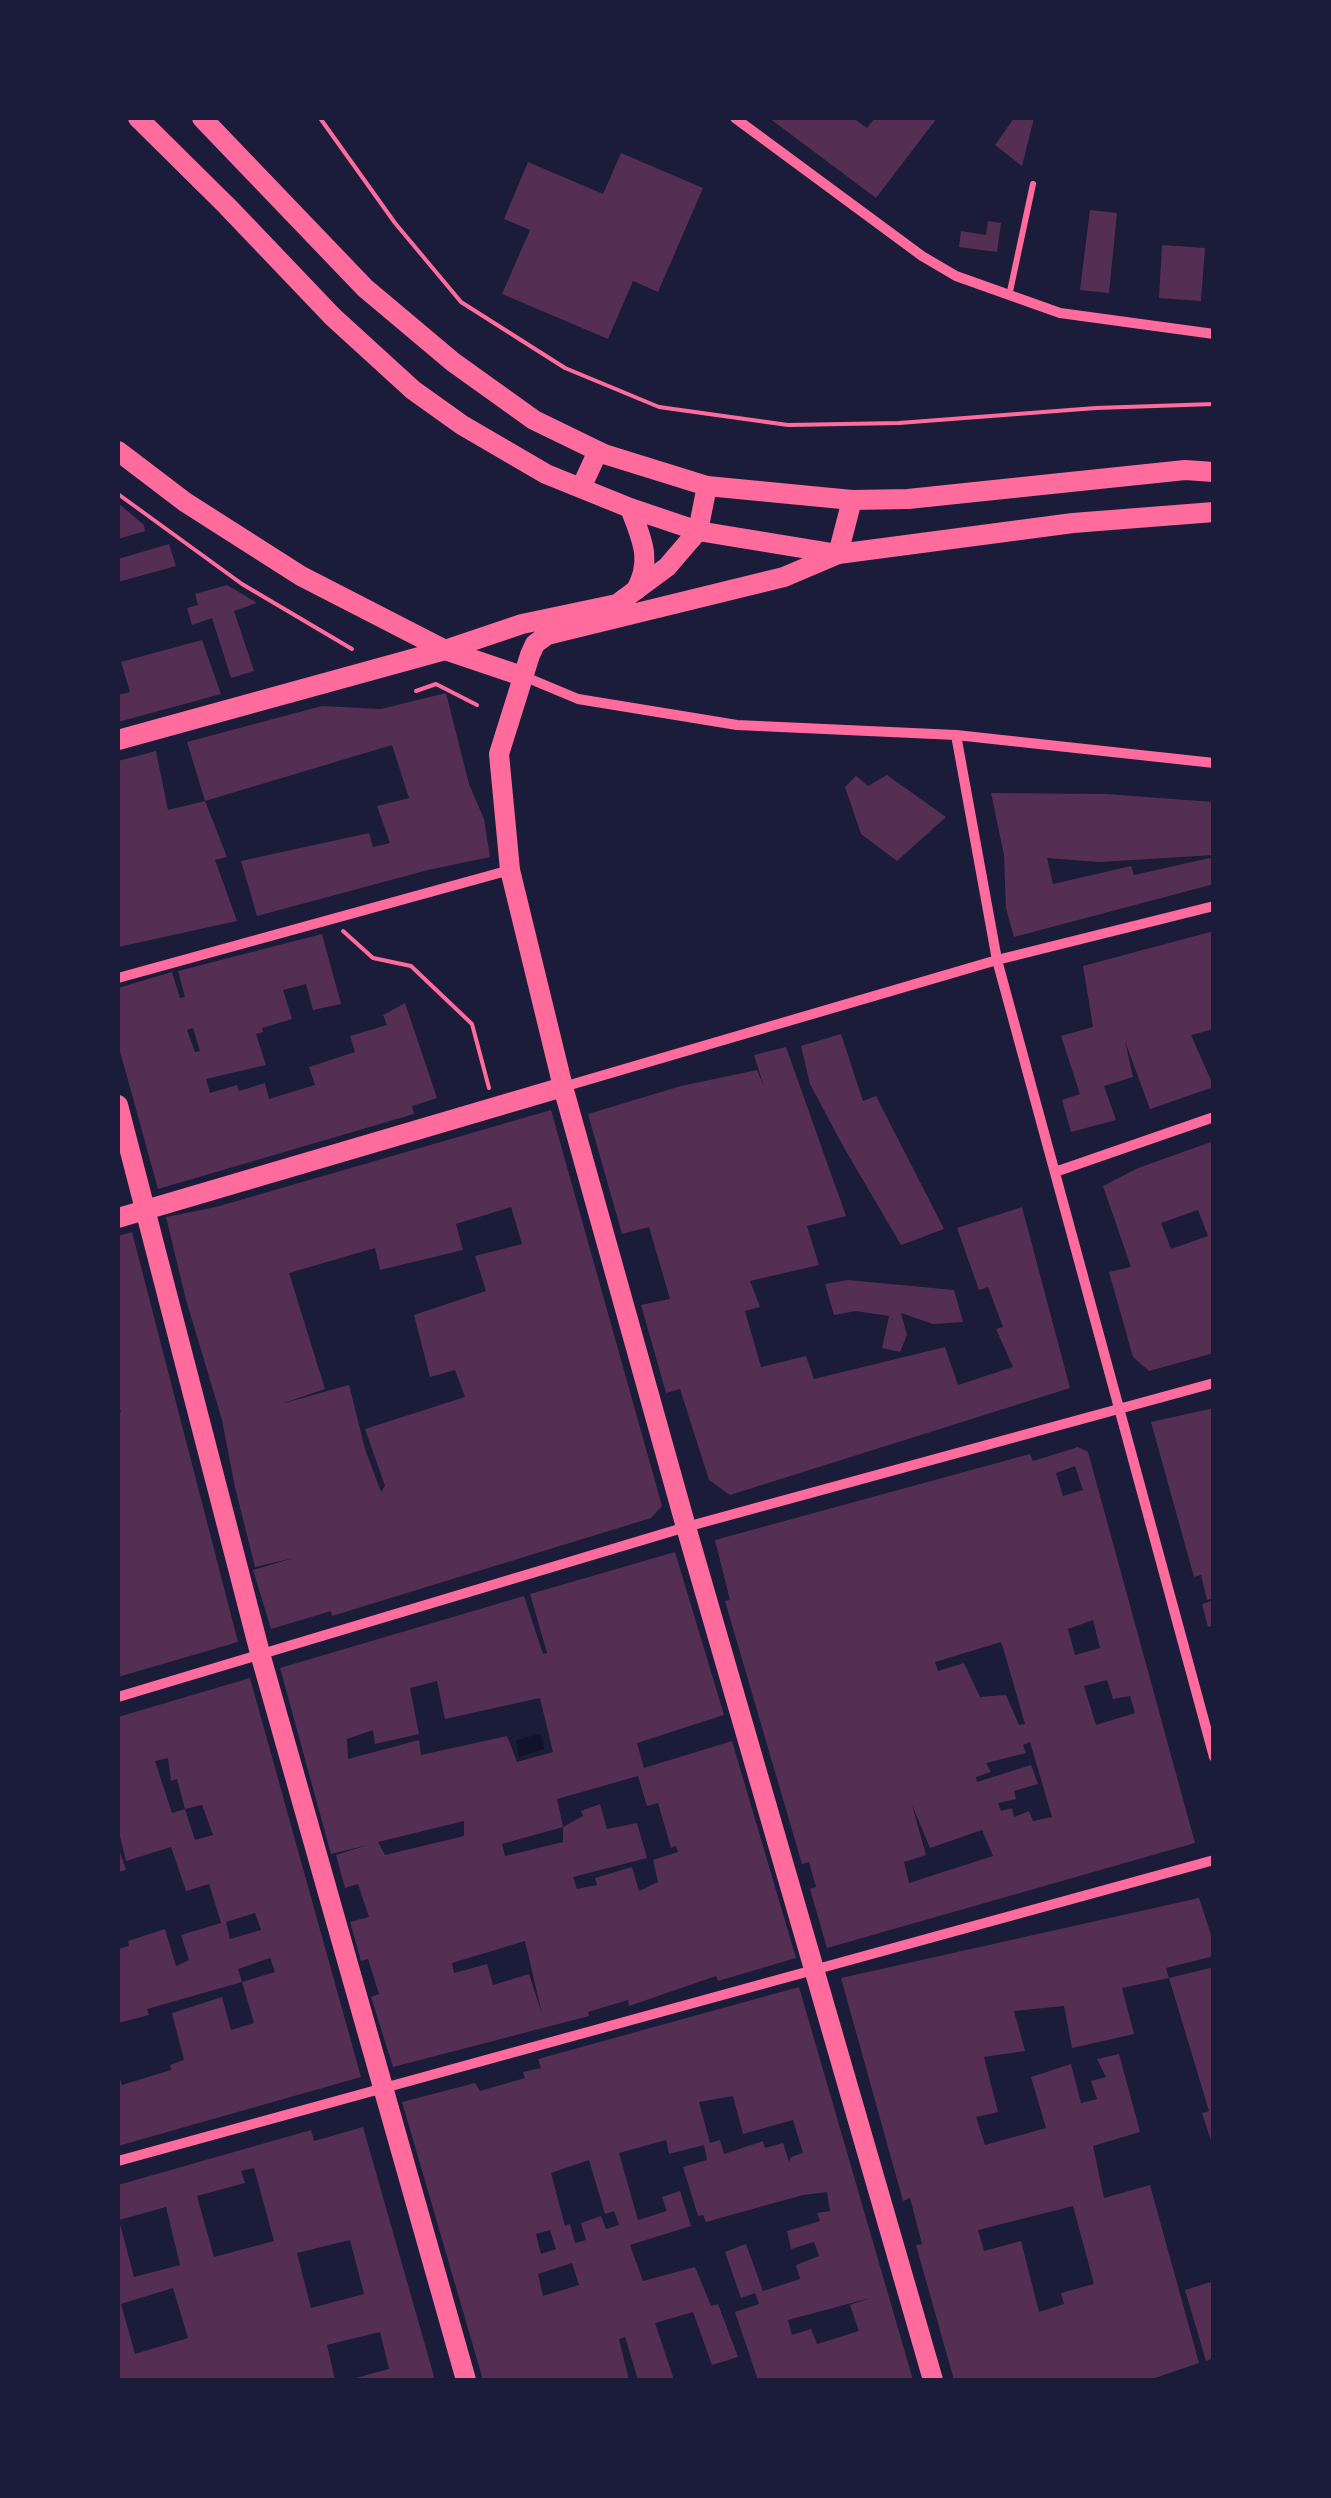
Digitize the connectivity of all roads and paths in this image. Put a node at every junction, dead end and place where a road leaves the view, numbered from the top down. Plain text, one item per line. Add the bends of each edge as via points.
1 (138, 118) edge
2 (202, 118) edge
3 (320, 118) edge
4 (735, 118) edge
5 (1032, 184) dead end
6 (1009, 298) junction
7 (1214, 334) edge
8 (1214, 404) edge
9 (118, 451) edge
10 (598, 451) junction
11 (1214, 472) edge
12 (707, 486) junction
13 (581, 488) junction
14 (118, 494) edge
15 (852, 500) junction
16 (630, 508) junction
17 (1214, 512) edge
18 (698, 530) junction
19 (838, 554) junction
20 (636, 590) junction
21 (352, 649) dead end
22 (446, 650) junction
23 (522, 676) junction
24 (416, 691) dead end
25 (476, 705) dead end
26 (956, 736) junction
27 (118, 740) edge
28 (1214, 763) edge
29 (510, 870) junction
30 (1214, 906) edge
31 (331, 920) junction
32 (997, 960) junction
33 (118, 978) edge
34 (563, 1087) junction
35 (118, 1104) edge
36 (494, 1108) junction
37 (1214, 1118) edge
38 (1055, 1172) junction
39 (146, 1210) junction
40 (118, 1218) edge
41 (1214, 1383) edge
42 (1119, 1408) junction
43 (686, 1527) junction
44 (261, 1657) junction
45 (118, 1697) edge
46 (1214, 1757) edge
47 (1214, 1860) edge
48 (816, 1968) junction
49 (380, 2088) junction
50 (118, 2161) edge
51 (466, 2380) edge
52 (933, 2380) edge

1 - 13 main road via 413,390 546,474
2 - 10 main road via 366,288 452,362 534,420
3 - 8 path via 461,302 565,368 659,407 788,424
4 - 6 street via 922,256
5 - 6 lane
6 - 7 street via 1060,313
9 - 22 main road via 301,576
10 - 12 main road
10 - 13 main road
11 - 15 main road
12 - 15 main road
12 - 18 main road
13 - 16 main road
14 - 21 path via 242,584
15 - 19 main road
16 - 18 main road
16 - 20 main road via 647,560
17 - 19 main road
18 - 19 main road
18 - 20 main road via 667,567
19 - 23 main road via 784,578 547,635 535,644
20 - 22 main road via 617,604 522,624
22 - 23 main road
22 - 27 main road
23 - 26 street via 578,699 737,725
23 - 29 main road via 498,754
24 - 25 path via 436,684
26 - 28 street
26 - 32 street
29 - 31 street
29 - 34 main road
30 - 32 street
31 - 33 street
31 - 36 path via 373,958 411,966 472,1024
32 - 34 street
32 - 38 street
34 - 36 main road
34 - 43 main road
35 - 39 main road
36 - 39 main road
37 - 38 street
38 - 42 street
39 - 40 main road
39 - 44 main road
41 - 42 street
42 - 43 street
42 - 46 street
43 - 44 street
43 - 48 main road
44 - 45 street
44 - 49 main road
47 - 48 street
48 - 49 street
48 - 52 main road
49 - 50 street
49 - 51 main road

